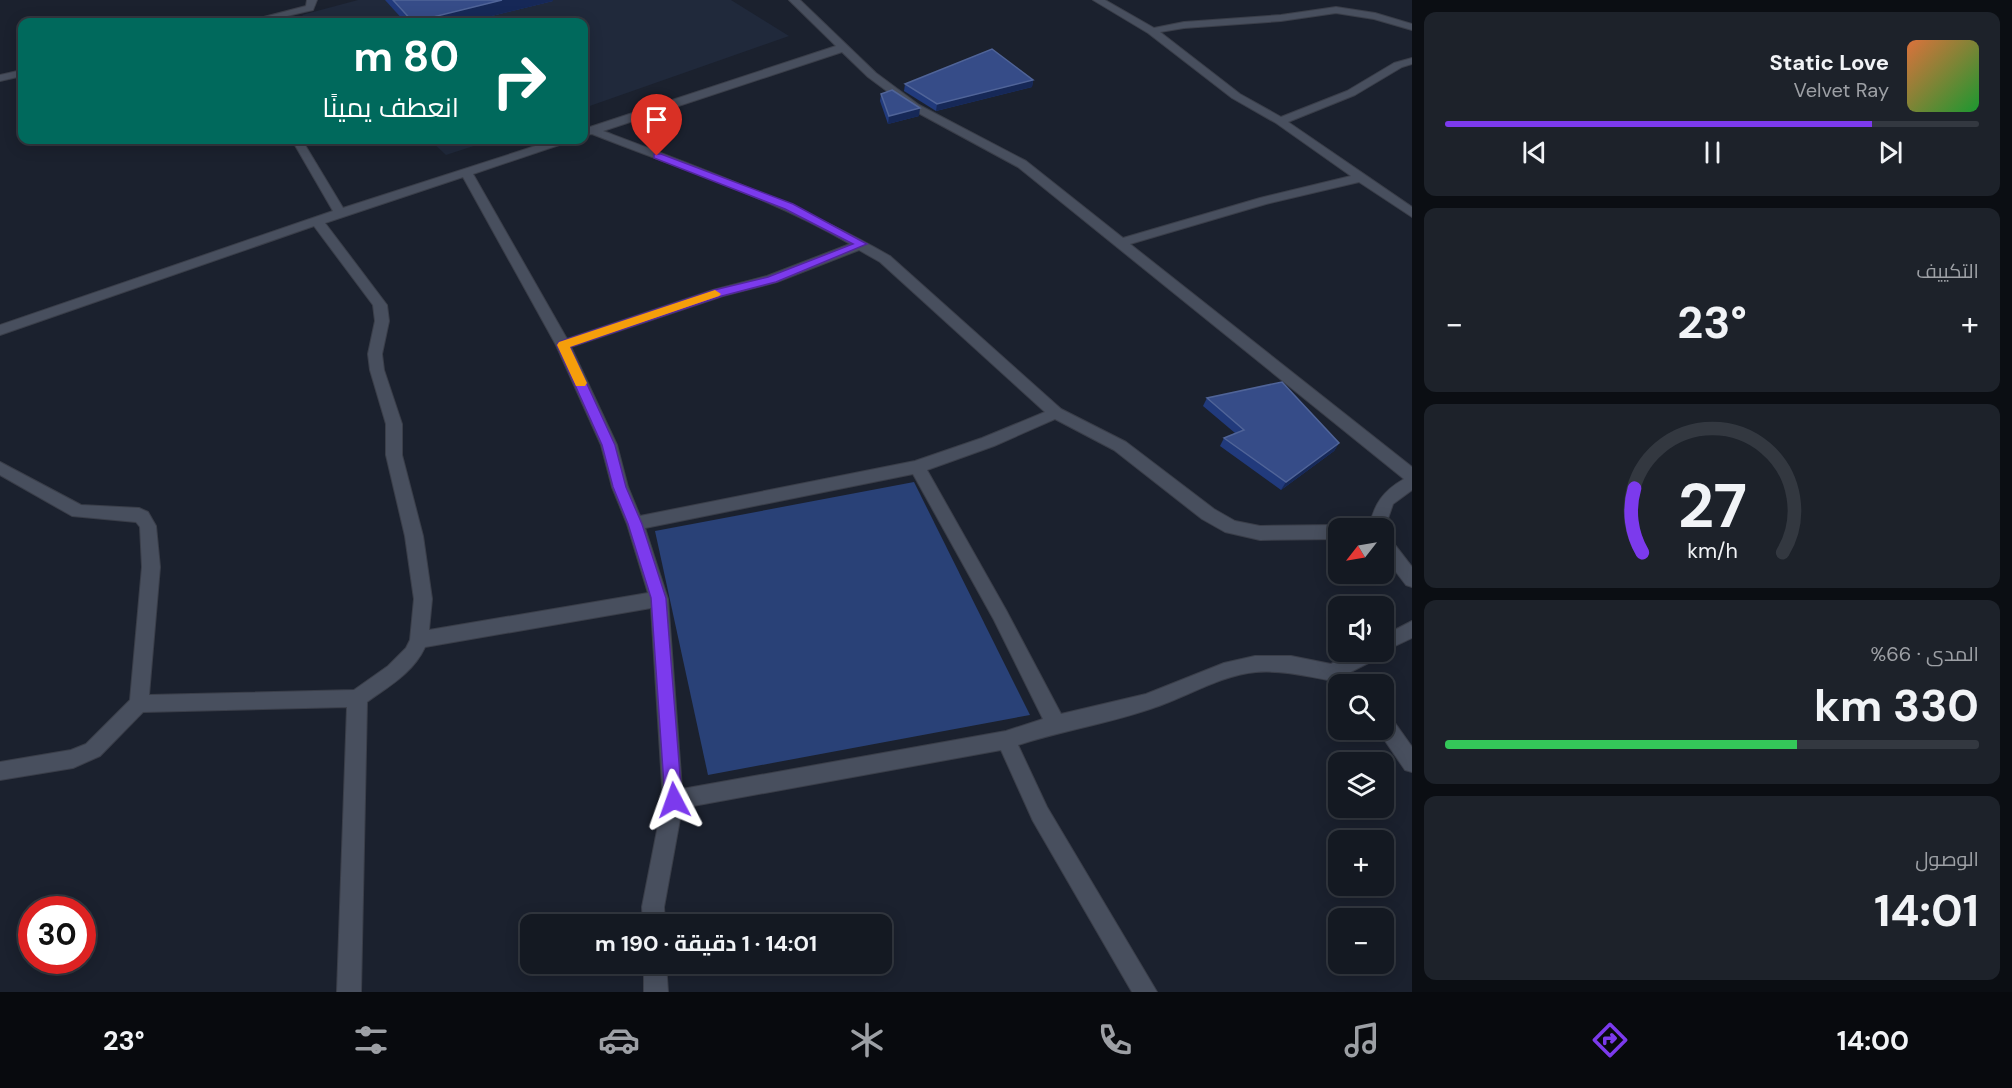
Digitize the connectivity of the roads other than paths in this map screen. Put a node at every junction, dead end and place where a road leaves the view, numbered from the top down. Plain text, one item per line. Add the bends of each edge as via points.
1 (312, 0) edge
2 (794, 0) edge
3 (1098, 0) edge
4 (267, 18) edge
5 (1412, 27) edge
6 (1152, 31) junction
7 (842, 48) junction
8 (1412, 61) edge
9 (18, 75) edge
10 (0, 78) edge
11 (1280, 121) junction
12 (588, 132) edge
13 (588, 132) edge
14 (299, 144) edge
15 (552, 144) edge
16 (466, 172) junction
17 (1362, 177) junction
18 (340, 213) junction
19 (1412, 213) edge
20 (317, 221) junction
21 (1120, 243) junction
22 (862, 244) junction
23 (0, 330) edge
24 (563, 345) junction
25 (1056, 413) junction
26 (917, 467) junction
27 (0, 468) edge
28 (1412, 476) edge
29 (1412, 482) edge
30 (1379, 518) edge
31 (635, 524) junction
32 (1328, 532) edge
33 (1394, 556) edge
34 (1412, 580) edge
35 (659, 598) junction
36 (1412, 629) edge
37 (1394, 639) edge
38 (419, 640) junction
39 (1359, 662) edge
40 (1344, 674) edge
41 (1328, 676) edge
42 (357, 698) junction
43 (139, 704) junction
44 (1056, 724) junction
45 (1394, 738) edge
46 (1006, 740) junction
47 (1412, 763) edge
48 (0, 771) edge
49 (674, 800) junction
50 (653, 914) edge
51 (655, 974) edge
52 (349, 992) edge
53 (656, 992) edge
54 (1145, 992) edge

1 - 4 street via 310,8
2 - 7 street
3 - 6 street
5 - 6 street via 1336,10
6 - 11 street via 1236,96
7 - 12 street
7 - 21 street via 915,107 1022,164
8 - 11 street via 1392,68 1351,93
9 - 10 street
11 - 17 street
13 - 22 street via 789,207
14 - 18 street
15 - 16 street
16 - 18 street
16 - 24 street
17 - 19 street
17 - 21 street
18 - 20 street
20 - 23 street
20 - 38 street via 380,304 382,321 375,354 394,424 394,455 414,536 423,599
21 - 28 street
22 - 24 street via 772,279
22 - 25 street via 885,259
24 - 31 street via 609,445
25 - 26 street
25 - 32 street via 1120,446 1208,514 1231,527 1260,533
26 - 31 street
26 - 44 street
27 - 43 street via 78,511 133,513 148,526 151,567
29 - 30 street via 1395,491 1381,506
31 - 35 street
33 - 34 street
35 - 38 street
35 - 49 street
36 - 37 street
38 - 42 street via 395,672
39 - 40 street
41 - 44 street via 1291,664 1255,664 1224,671 1147,702
42 - 43 street
42 - 52 street
43 - 48 street via 93,750 73,759
44 - 46 street
45 - 47 street
46 - 49 street
46 - 54 street via 1040,814
49 - 50 street
51 - 53 street

